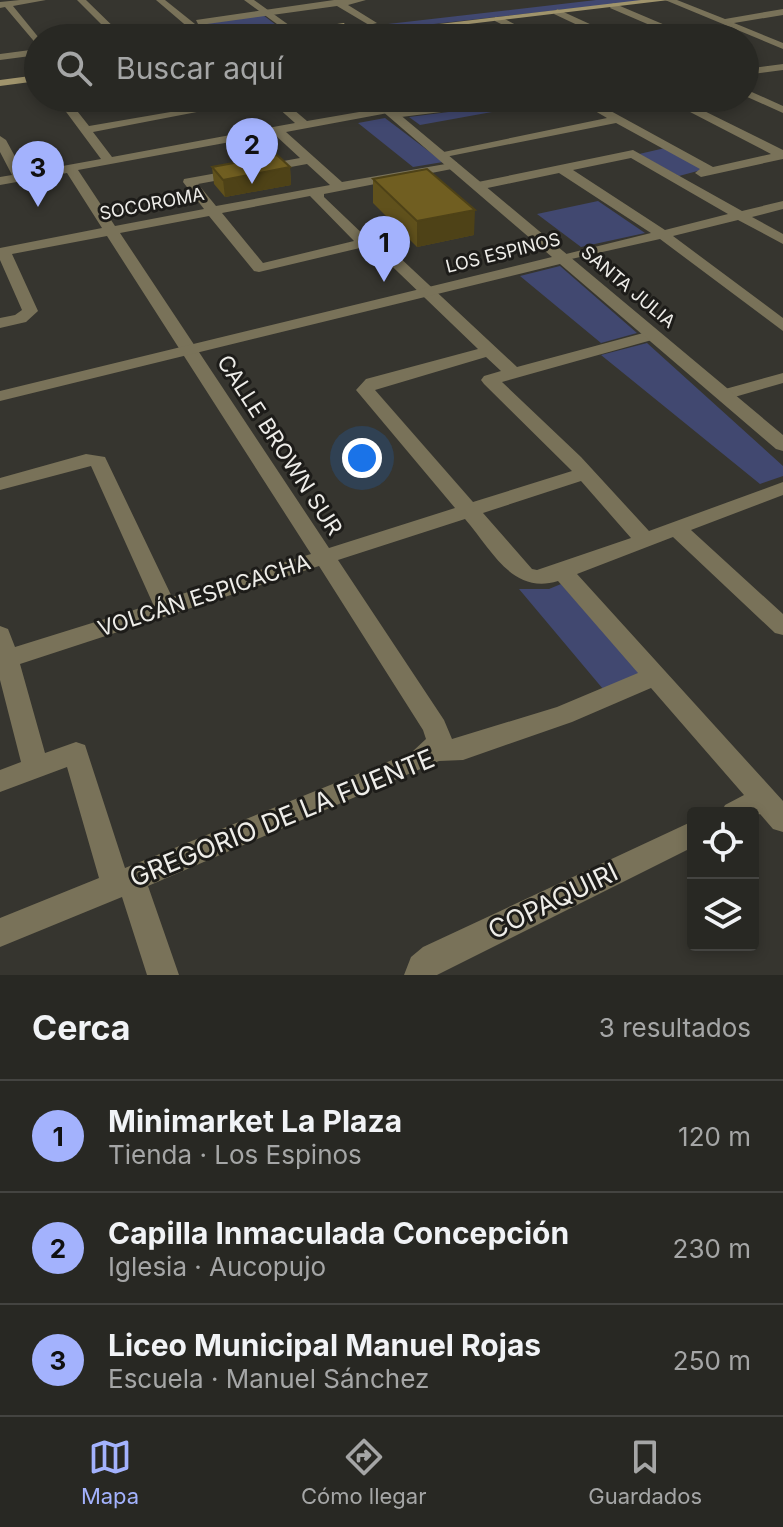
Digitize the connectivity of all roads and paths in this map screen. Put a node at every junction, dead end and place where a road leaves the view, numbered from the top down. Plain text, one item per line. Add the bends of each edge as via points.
1 (42, 0) edge
2 (81, 0) edge
3 (160, 0) edge
4 (248, 0) edge
5 (362, 0) edge
6 (578, 0) edge
7 (667, 0) edge
8 (337, 2) edge
9 (3, 5) edge
10 (613, 6) junction
11 (557, 12) junction
12 (783, 12) edge
13 (267, 13) junction
14 (498, 19) junction
15 (724, 22) junction
16 (106, 24) edge
17 (194, 24) edge
18 (200, 24) edge
19 (282, 24) edge
20 (367, 24) edge
21 (422, 24) edge
22 (448, 24) edge
23 (508, 24) edge
24 (583, 24) edge
25 (655, 24) edge
26 (729, 24) edge
27 (24, 28) edge
28 (759, 36) edge
29 (783, 38) edge
30 (769, 40) junction
31 (783, 46) edge
32 (24, 54) edge
33 (0, 57) edge
34 (24, 68) edge
35 (759, 69) edge
36 (781, 69) edge
37 (759, 70) edge
38 (762, 70) junction
39 (0, 71) edge
40 (24, 80) edge
41 (0, 83) edge
42 (759, 99) edge
43 (783, 110) edge
44 (72, 112) edge
45 (190, 112) edge
46 (289, 112) edge
47 (390, 112) joint
48 (605, 112) edge
49 (695, 112) edge
50 (618, 119) junction
51 (304, 125) junction
52 (85, 130) junction
53 (276, 130) junction
54 (0, 140) edge
55 (440, 154) junction
56 (778, 156) edge
57 (108, 160) junction
58 (310, 160) junction
59 (453, 165) junction
60 (783, 165) edge
61 (71, 169) junction
62 (562, 169) junction
63 (712, 171) junction
64 (20, 178) junction
65 (677, 179) junction
66 (0, 181) edge
67 (478, 186) junction
68 (340, 187) junction
69 (317, 192) junction
70 (783, 205) edge
71 (212, 210) junction
72 (742, 215) junction
73 (111, 230) junction
74 (660, 235) junction
75 (783, 240) edge
76 (364, 243) junction
77 (2, 252) edge
78 (563, 259) junction
79 (427, 292) junction
80 (0, 323) edge
81 (783, 326) edge
82 (653, 335) junction
83 (189, 350) junction
84 (489, 351) junction
85 (513, 373) junction
86 (783, 378) edge
87 (724, 395) junction
88 (0, 396) edge
89 (783, 445) edge
90 (585, 473) junction
91 (0, 484) edge
92 (783, 488) edge
93 (467, 511) junction
94 (676, 528) junction
95 (645, 540) junction
96 (324, 557) junction
97 (562, 572) junction
98 (166, 608) junction
99 (783, 627) edge
100 (4, 647) edge
101 (655, 676) junction
102 (434, 751) junction
103 (36, 767) junction
104 (0, 781) edge
105 (764, 799) junction
106 (747, 807) edge
107 (783, 820) edge
108 (687, 836) edge
109 (124, 882) junction
110 (0, 933) edge
111 (163, 975) edge
112 (420, 975) edge

1 - 9 street
2 - 16 street
3 - 17 street
4 - 13 street
5 - 8 street
6 - 21 main road
7 - 10 main road
7 - 15 street
8 - 13 street
8 - 20 street
9 - 27 street
10 - 11 main road
10 - 25 street
11 - 14 main road
11 - 24 street
12 - 15 street
13 - 18 street
13 - 19 street
14 - 22 main road
14 - 23 street
15 - 26 street
28 - 30 street
29 - 30 street
30 - 31 street
32 - 33 street
34 - 39 main road
35 - 38 street
36 - 38 street
37 - 38 street
40 - 41 main road
42 - 43 street
44 - 52 street
45 - 52 street
46 - 51 street
47 - 51 street
47 - 55 street, SANTA JULIA
48 - 50 street
49 - 56 street
50 - 55 street
50 - 63 street
51 - 53 street
52 - 57 street
53 - 57 street
53 - 58 street
54 - 64 street
55 - 59 street, SANTA JULIA
56 - 60 street
56 - 63 street
57 - 61 street
58 - 68 street
58 - 71 street via 189,182
59 - 67 street, SANTA JULIA
59 - 68 street, SOCOROMA
61 - 64 street
61 - 73 street, CALLE BROWN SUR
62 - 65 street via 633,154
62 - 67 street
62 - 74 street
63 - 65 street
64 - 66 street
65 - 72 street
67 - 78 street, SANTA JULIA
68 - 69 street, SOCOROMA
69 - 71 street, SOCOROMA
69 - 76 street via 317,198
70 - 72 street, LOS ESPINOS
71 - 73 street, SOCOROMA
71 - 76 street via 259,268
72 - 74 street, LOS ESPINOS
72 - 75 street
73 - 77 street, SOCOROMA
73 - 83 street, CALLE BROWN SUR
74 - 78 street, LOS ESPINOS
74 - 81 street
76 - 79 street via 377,244
77 - 80 street via 30,311
78 - 79 street, LOS ESPINOS
78 - 82 street, SANTA JULIA
79 - 83 street, LOS ESPINOS
79 - 84 street
82 - 85 street
82 - 87 street, SANTA JULIA
83 - 88 street, LOS ESPINOS
83 - 96 street, CALLE BROWN SUR
84 - 85 street
84 - 93 street via 365,387
85 - 90 street via 490,380
86 - 87 street
87 - 89 street, SANTA JULIA
90 - 93 street, VOLCÁN ESPICACHA
90 - 95 street
91 - 98 street via 98,461
92 - 94 street
93 - 96 street, VOLCÁN ESPICACHA
93 - 97 street via 520,572 544,578
94 - 95 street
94 - 99 street
95 - 97 street
96 - 98 street, VOLCÁN ESPICACHA
96 - 102 street, CALLE BROWN SUR via 435,727 439,739
97 - 101 street
98 - 100 street, VOLCÁN ESPICACHA
100 - 103 street
101 - 102 street, GREGORIO DE LA FUENTE via 463,749
101 - 105 street
102 - 109 street, GREGORIO DE LA FUENTE
103 - 104 street
103 - 109 street via 76,753
105 - 106 street
105 - 107 street
108 - 112 street, COPAQUIRI via 434,958
109 - 110 street, GREGORIO DE LA FUENTE
109 - 111 street

